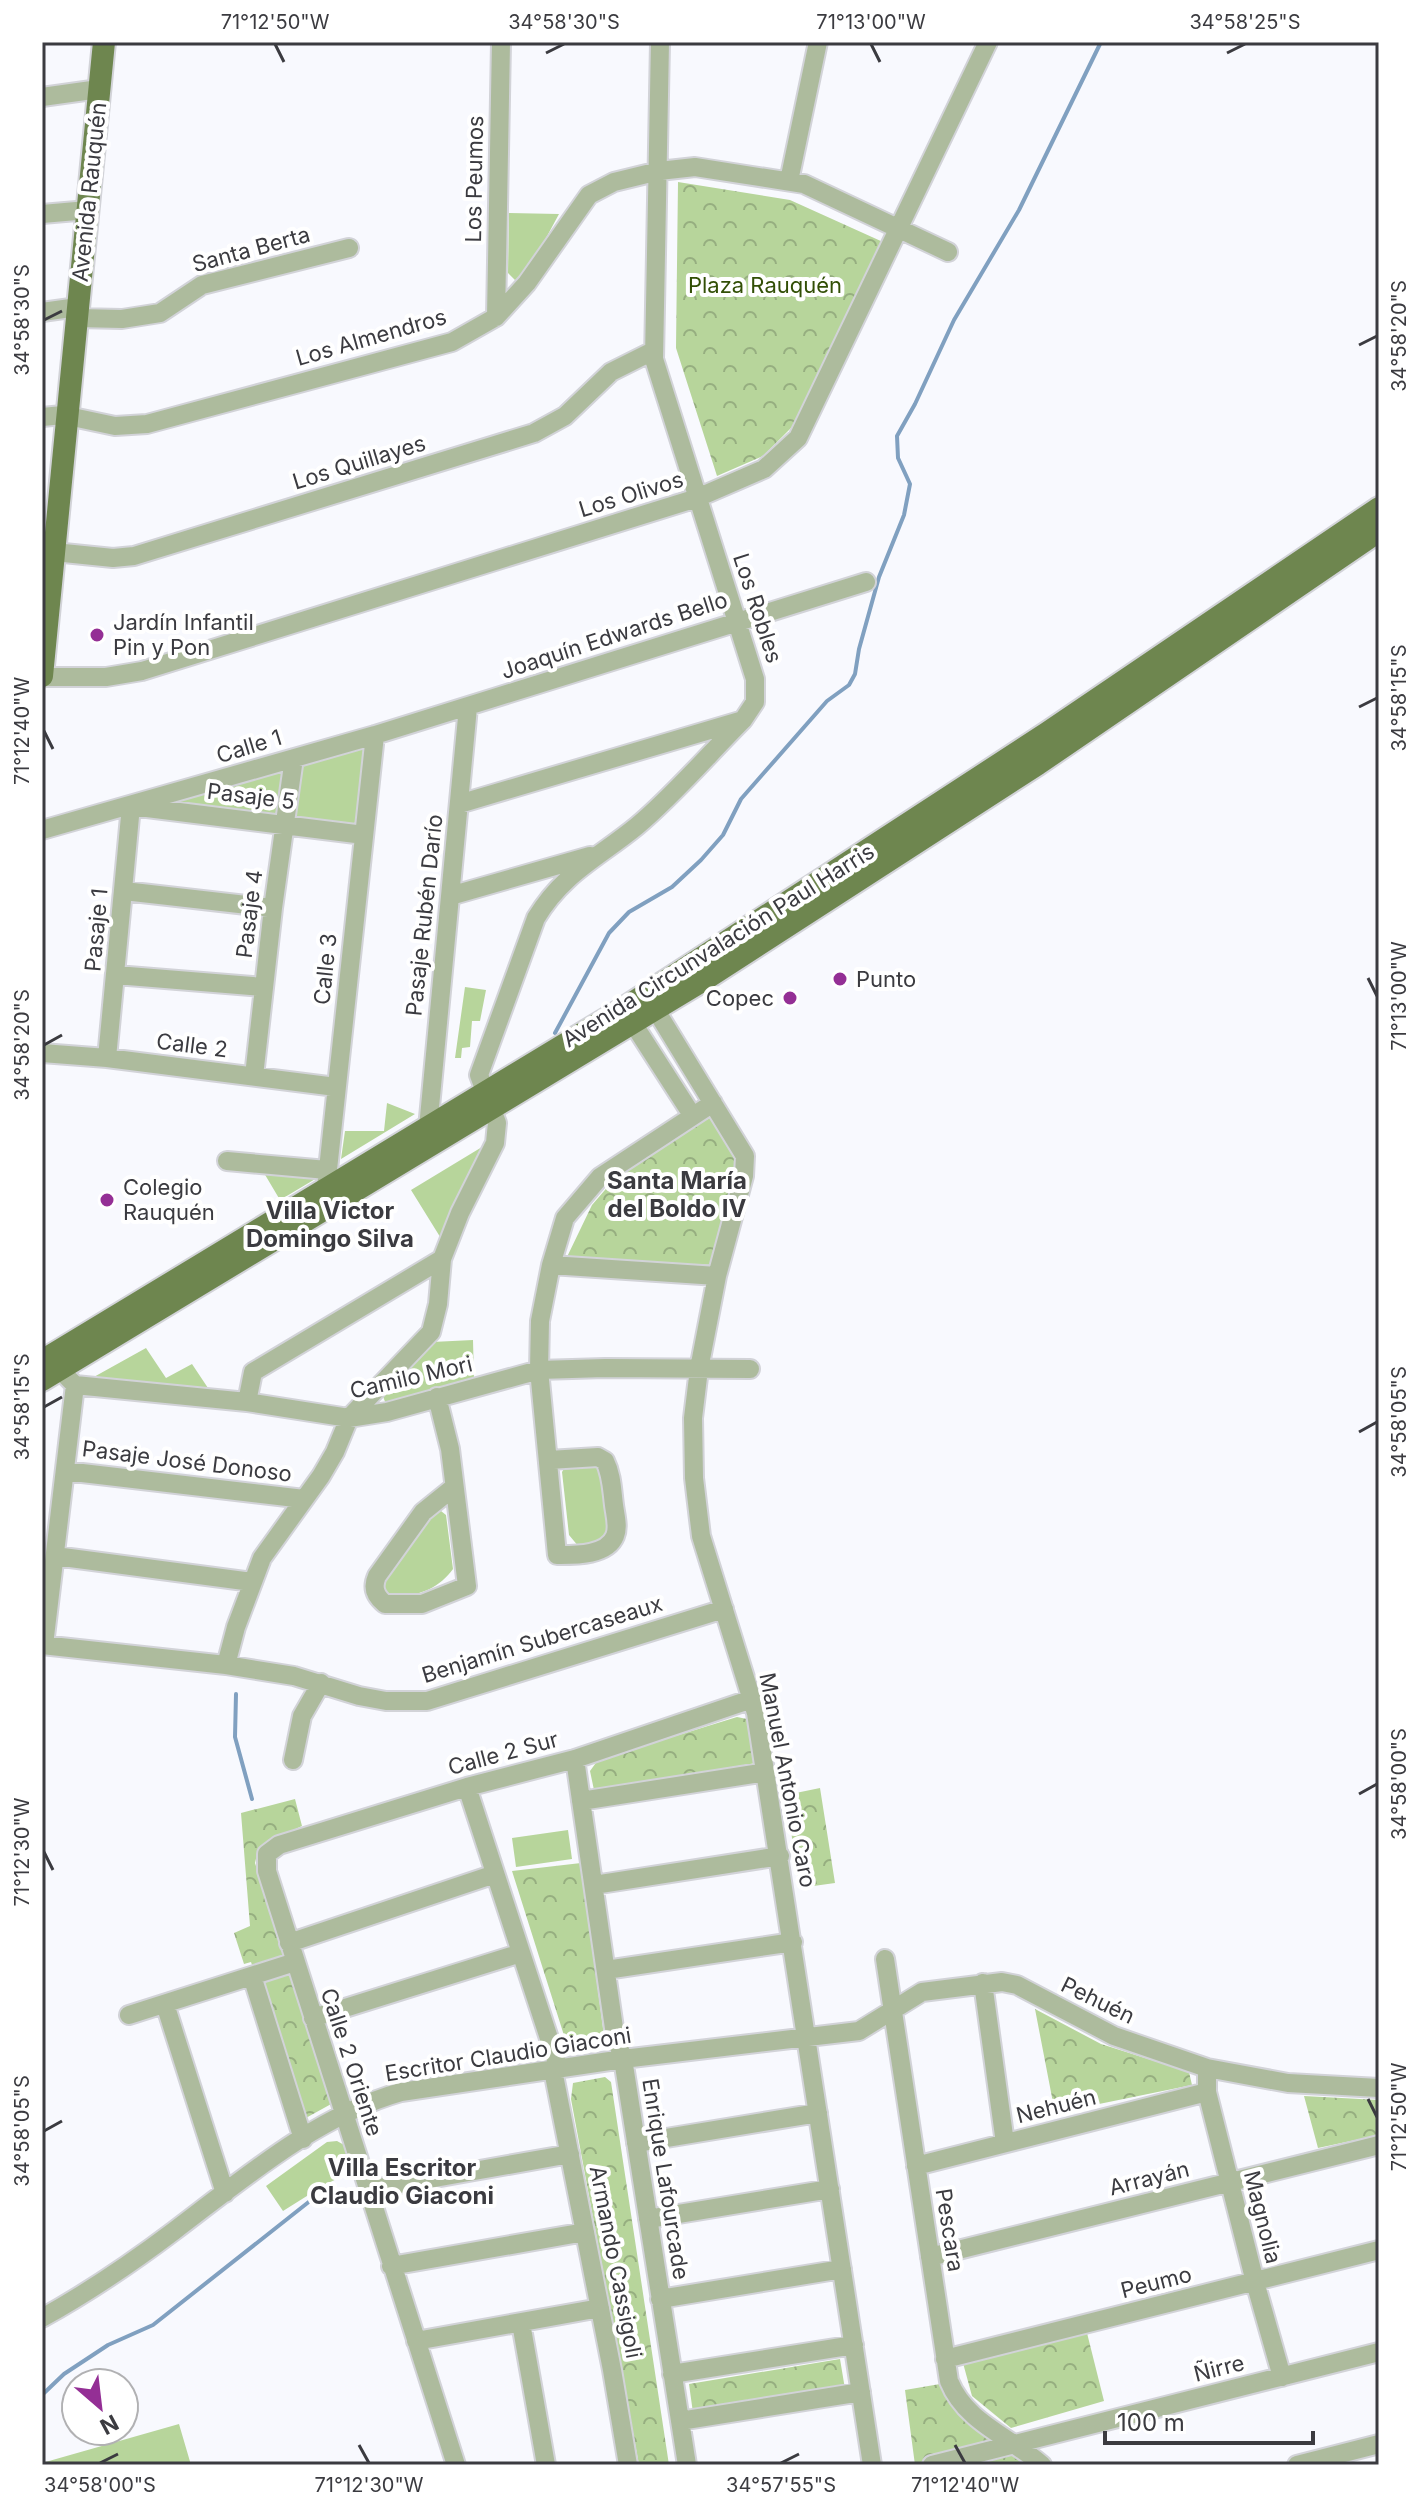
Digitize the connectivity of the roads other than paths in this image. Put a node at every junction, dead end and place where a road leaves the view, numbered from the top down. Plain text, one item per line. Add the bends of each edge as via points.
1 (104, 42) edge
2 (501, 42) edge
3 (660, 42) edge
4 (818, 42) edge
5 (988, 42) edge
6 (99, 89) junction
7 (42, 97) edge
8 (659, 171) junction
9 (789, 181) junction
10 (88, 210) junction
11 (42, 214) edge
12 (900, 228) junction
13 (349, 248) dead end
14 (948, 252) dead end
15 (42, 312) edge
16 (78, 312) junction
17 (496, 317) junction
18 (653, 351) junction
19 (65, 415) junction
20 (42, 417) edge
21 (697, 498) junction
22 (1379, 508) edge
23 (50, 521) edge
24 (1379, 531) edge
25 (54, 552) junction
26 (866, 582) dead end
27 (737, 621) junction
28 (42, 676) edge
29 (468, 707) junction
30 (743, 720) junction
31 (375, 735) junction
32 (294, 758) junction
33 (459, 804) junction
34 (131, 806) junction
35 (284, 823) junction
36 (42, 830) edge
37 (364, 835) junction
38 (596, 854) junction
39 (124, 891) junction
40 (450, 896) junction
41 (273, 908) junction
42 (116, 975) junction
43 (264, 987) junction
44 (650, 1001) junction
45 (628, 1016) junction
46 (42, 1053) edge
47 (107, 1058) junction
48 (254, 1076) junction
49 (336, 1087) junction
50 (489, 1101) junction
51 (713, 1103) junction
52 (692, 1115) junction
53 (428, 1128) junction
54 (227, 1161) dead end
55 (326, 1189) junction
56 (442, 1259) junction
57 (551, 1265) junction
58 (717, 1276) junction
59 (699, 1369) junction
60 (750, 1369) dead end
61 (539, 1370) junction
62 (53, 1371) edge
63 (437, 1397) junction
64 (247, 1402) junction
65 (349, 1418) junction
66 (549, 1460) junction
67 (65, 1471) junction
68 (454, 1487) junction
69 (304, 1499) junction
70 (55, 1556) junction
71 (252, 1582) junction
72 (724, 1609) junction
73 (43, 1645) edge
74 (226, 1665) junction
75 (321, 1683) junction
76 (752, 1699) junction
77 (575, 1759) junction
78 (293, 1760) dead end
79 (766, 1772) junction
80 (467, 1787) junction
81 (581, 1801) junction
82 (267, 1854) joint
83 (780, 1856) junction
84 (495, 1874) junction
85 (594, 1885) junction
86 (793, 1942) junction
87 (289, 1943) junction
88 (521, 1953) junction
89 (885, 1959) dead end
90 (295, 1962) junction
91 (606, 1970) junction
92 (252, 1976) junction
93 (983, 1983) junction
94 (165, 2004) junction
95 (892, 2011) junction
96 (129, 2015) dead end
97 (313, 2018) junction
98 (806, 2036) junction
99 (623, 2059) junction
100 (1207, 2068) junction
101 (556, 2069) junction
102 (1379, 2088) edge
103 (1207, 2092) junction
104 (818, 2113) junction
105 (343, 2115) junction
106 (303, 2139) junction
107 (636, 2143) junction
108 (1005, 2143) junction
109 (1379, 2145) edge
110 (570, 2154) junction
111 (916, 2166) junction
112 (1230, 2183) junction
113 (830, 2189) junction
114 (367, 2190) junction
115 (225, 2193) junction
116 (648, 2219) junction
117 (585, 2232) junction
118 (1379, 2250) edge
119 (930, 2257) junction
120 (391, 2266) junction
121 (842, 2269) junction
122 (1255, 2282) junction
123 (660, 2299) junction
124 (600, 2308) junction
125 (42, 2318) edge
126 (521, 2323) junction
127 (416, 2341) junction
128 (854, 2345) junction
129 (1379, 2352) edge
130 (945, 2359) junction
131 (672, 2374) junction
132 (1282, 2377) junction
133 (861, 2392) junction
134 (680, 2421) junction
135 (1016, 2444) junction
136 (1379, 2444) edge
137 (456, 2465) edge
138 (546, 2465) edge
139 (628, 2465) edge
140 (687, 2465) edge
141 (872, 2465) edge
142 (932, 2465) edge
143 (1042, 2465) edge
144 (1297, 2465) edge

1 - 6 main road, Avenida Rauquén
2 - 17 street, Los Peumos
3 - 8 street, Los Robles
4 - 9 street
5 - 12 street, Los Olivos
6 - 7 street
6 - 10 main road, Avenida Rauquén
8 - 9 street, Los Almendros via 695,167
8 - 17 street, Los Almendros via 614,182 589,195 527,283
8 - 18 street, Los Robles
9 - 12 street, Los Almendros
10 - 11 street
10 - 16 main road, Avenida Rauquén
12 - 14 street, Los Almendros
12 - 21 street, Los Olivos via 798,438 764,469
13 - 16 street, Santa Berta via 202,285 160,313 122,319
15 - 16 street, Santa Berta
16 - 19 main road, Avenida Rauquén
17 - 19 street, Los Almendros via 452,342 147,424 115,426
18 - 21 street, Los Robles
18 - 25 street, Los Quillayes via 611,372 565,416 534,433 142,554 113,558
19 - 20 street, Los Almendros
19 - 23 main road, Avenida Rauquén
21 - 27 street, Los Robles
21 - 28 street, Los Olivos via 142,671 106,677
22 - 44 main road, Avenida Circunvalación Paul Harris
23 - 25 main road, Avenida Rauquén
24 - 44 main road, Avenida Circunvalación Paul Harris via 1038,764
25 - 28 main road, Avenida Rauquén
26 - 27 street, Joaquín Edwards Bello
27 - 29 street, Joaquín Edwards Bello
27 - 30 street, Los Robles via 757,687 755,702
29 - 31 street, Calle 1
29 - 33 street, Pasaje Rubén Darío
30 - 33 street
30 - 38 street, Los Robles via 637,826
31 - 32 street, Calle 1
31 - 37 street, Calle 3
32 - 34 street, Calle 1
32 - 35 street, Pasaje 4
33 - 40 street, Pasaje Rubén Darío
34 - 35 street, Pasaje 5
34 - 36 street, Calle 1
34 - 39 street, Pasaje 1
35 - 37 street, Pasaje 5
35 - 41 street, Pasaje 4
37 - 49 street, Calle 3
38 - 40 street
38 - 50 street, Los Robles via 550,894 536,918 479,1075
39 - 41 street
39 - 42 street, Pasaje 1
40 - 53 street, Pasaje Rubén Darío
41 - 43 street, Pasaje 4
42 - 43 street
42 - 47 street, Pasaje 1
43 - 48 street, Pasaje 4
44 - 45 main road, Avenida Circunvalación Paul Harris
44 - 51 street, Manuel Antonio Caro
45 - 50 main road, Avenida Circunvalación Paul Harris via 559,1046
45 - 52 street
46 - 47 street, Calle 2
47 - 48 street, Calle 2
48 - 49 street, Calle 2
49 - 55 street, Calle 3
50 - 53 main road, Avenida Circunvalación Paul Harris
50 - 55 main road, Avenida Circunvalación Paul Harris
50 - 56 street, Los Robles via 497,1123 495,1143
51 - 52 street
51 - 58 street, Manuel Antonio Caro via 742,1148 745,1165
52 - 57 street via 600,1177 565,1218
53 - 55 main road, Avenida Circunvalación Paul Harris
54 - 55 street
55 - 62 main road, Avenida Circunvalación Paul Harris
56 - 64 street via 253,1372
56 - 65 street, Los Robles via 431,1332
57 - 58 street
57 - 61 street via 540,1321
58 - 59 street, Manuel Antonio Caro
59 - 60 street, Camilo Mori
59 - 61 street, Camilo Mori
59 - 72 street, Manuel Antonio Caro via 694,1478 701,1536
61 - 63 street, Camilo Mori
61 - 66 street
62 - 64 street, Camilo Mori
62 - 67 street
63 - 65 street, Camilo Mori
63 - 68 street
64 - 65 street, Camilo Mori
65 - 69 street via 335,1452
66 - 66 street via 602,1458 609,1472 616,1526 615,1538 607,1546 557,1555
67 - 69 street, Pasaje José Donoso
67 - 70 street
68 - 68 street via 415,1521 377,1576 374,1587 385,1604 436,1600 467,1586
69 - 71 street via 262,1558
70 - 71 street
70 - 73 street
71 - 74 street
72 - 75 street, Benjamín Subercaseaux via 427,1701 386,1701
72 - 76 street, Manuel Antonio Caro
73 - 74 street, Benjamín Subercaseaux
74 - 75 street, Benjamín Subercaseaux
75 - 78 street via 302,1716
76 - 77 street, Calle 2 Sur
76 - 79 street, Manuel Antonio Caro
77 - 80 street, Calle 2 Sur
77 - 81 street, Enrique Lafourcade
79 - 81 street
79 - 83 street, Manuel Antonio Caro
80 - 82 street, Calle 2 Sur via 279,1845
80 - 84 street, Armando Cassigoli
81 - 85 street, Enrique Lafourcade
82 - 87 street, Calle 2 Oriente via 267,1871
83 - 85 street
83 - 86 street, Manuel Antonio Caro
84 - 87 street
84 - 88 street, Armando Cassigoli
85 - 91 street, Enrique Lafourcade
86 - 91 street
86 - 98 street, Manuel Antonio Caro
87 - 90 street, Calle 2 Oriente
88 - 97 street
88 - 101 street, Armando Cassigoli
89 - 95 street, Pescara
90 - 92 street
90 - 97 street, Calle 2 Oriente
91 - 99 street, Enrique Lafourcade
92 - 94 street
92 - 106 street
93 - 95 street, Pehuén via 922,1992
93 - 100 street, Pehuén via 1017,1985 1114,2036
93 - 108 street
94 - 96 street
94 - 115 street
95 - 98 street, Pehuén via 859,2031
95 - 111 street, Pescara
97 - 105 street, Calle 2 Oriente
98 - 99 street, Escritor Claudio Giaconi
98 - 104 street, Manuel Antonio Caro
99 - 101 street, Escritor Claudio Giaconi
99 - 107 street, Enrique Lafourcade
100 - 102 street, Pehuén via 1288,2083
100 - 103 street, Magnolia
101 - 105 street, Escritor Claudio Giaconi via 401,2092
101 - 110 street, Armando Cassigoli
103 - 108 street, Nehuén
103 - 112 street, Magnolia
104 - 107 street
104 - 113 street, Manuel Antonio Caro
105 - 106 street, Escritor Claudio Giaconi
105 - 114 street, Calle 2 Oriente
106 - 115 street, Escritor Claudio Giaconi
107 - 116 street, Enrique Lafourcade
108 - 111 street, Nehuén
109 - 112 street, Arrayán
110 - 114 street
110 - 117 street, Armando Cassigoli
111 - 119 street, Pescara
112 - 119 street, Arrayán
112 - 122 street, Magnolia
113 - 116 street
113 - 121 street, Manuel Antonio Caro
114 - 120 street, Calle 2 Oriente
115 - 125 street, Escritor Claudio Giaconi
116 - 123 street, Enrique Lafourcade
117 - 120 street
117 - 124 street, Armando Cassigoli
118 - 122 street, Peumo
119 - 130 street, Pescara
120 - 127 street, Calle 2 Oriente
121 - 123 street
121 - 128 street, Manuel Antonio Caro
122 - 130 street, Peumo
122 - 132 street, Magnolia
123 - 131 street, Enrique Lafourcade
124 - 126 street
124 - 139 street, Armando Cassigoli
126 - 127 street
126 - 138 street
127 - 137 street, Calle 2 Oriente
128 - 131 street
128 - 133 street, Manuel Antonio Caro
129 - 132 street, Ñirre
130 - 135 street, Pescara via 949,2381 965,2409
131 - 134 street, Enrique Lafourcade
132 - 135 street, Ñirre
133 - 134 street
133 - 141 street, Manuel Antonio Caro
134 - 140 street, Enrique Lafourcade
135 - 142 street, Ñirre
135 - 143 street, Pescara
136 - 144 street

